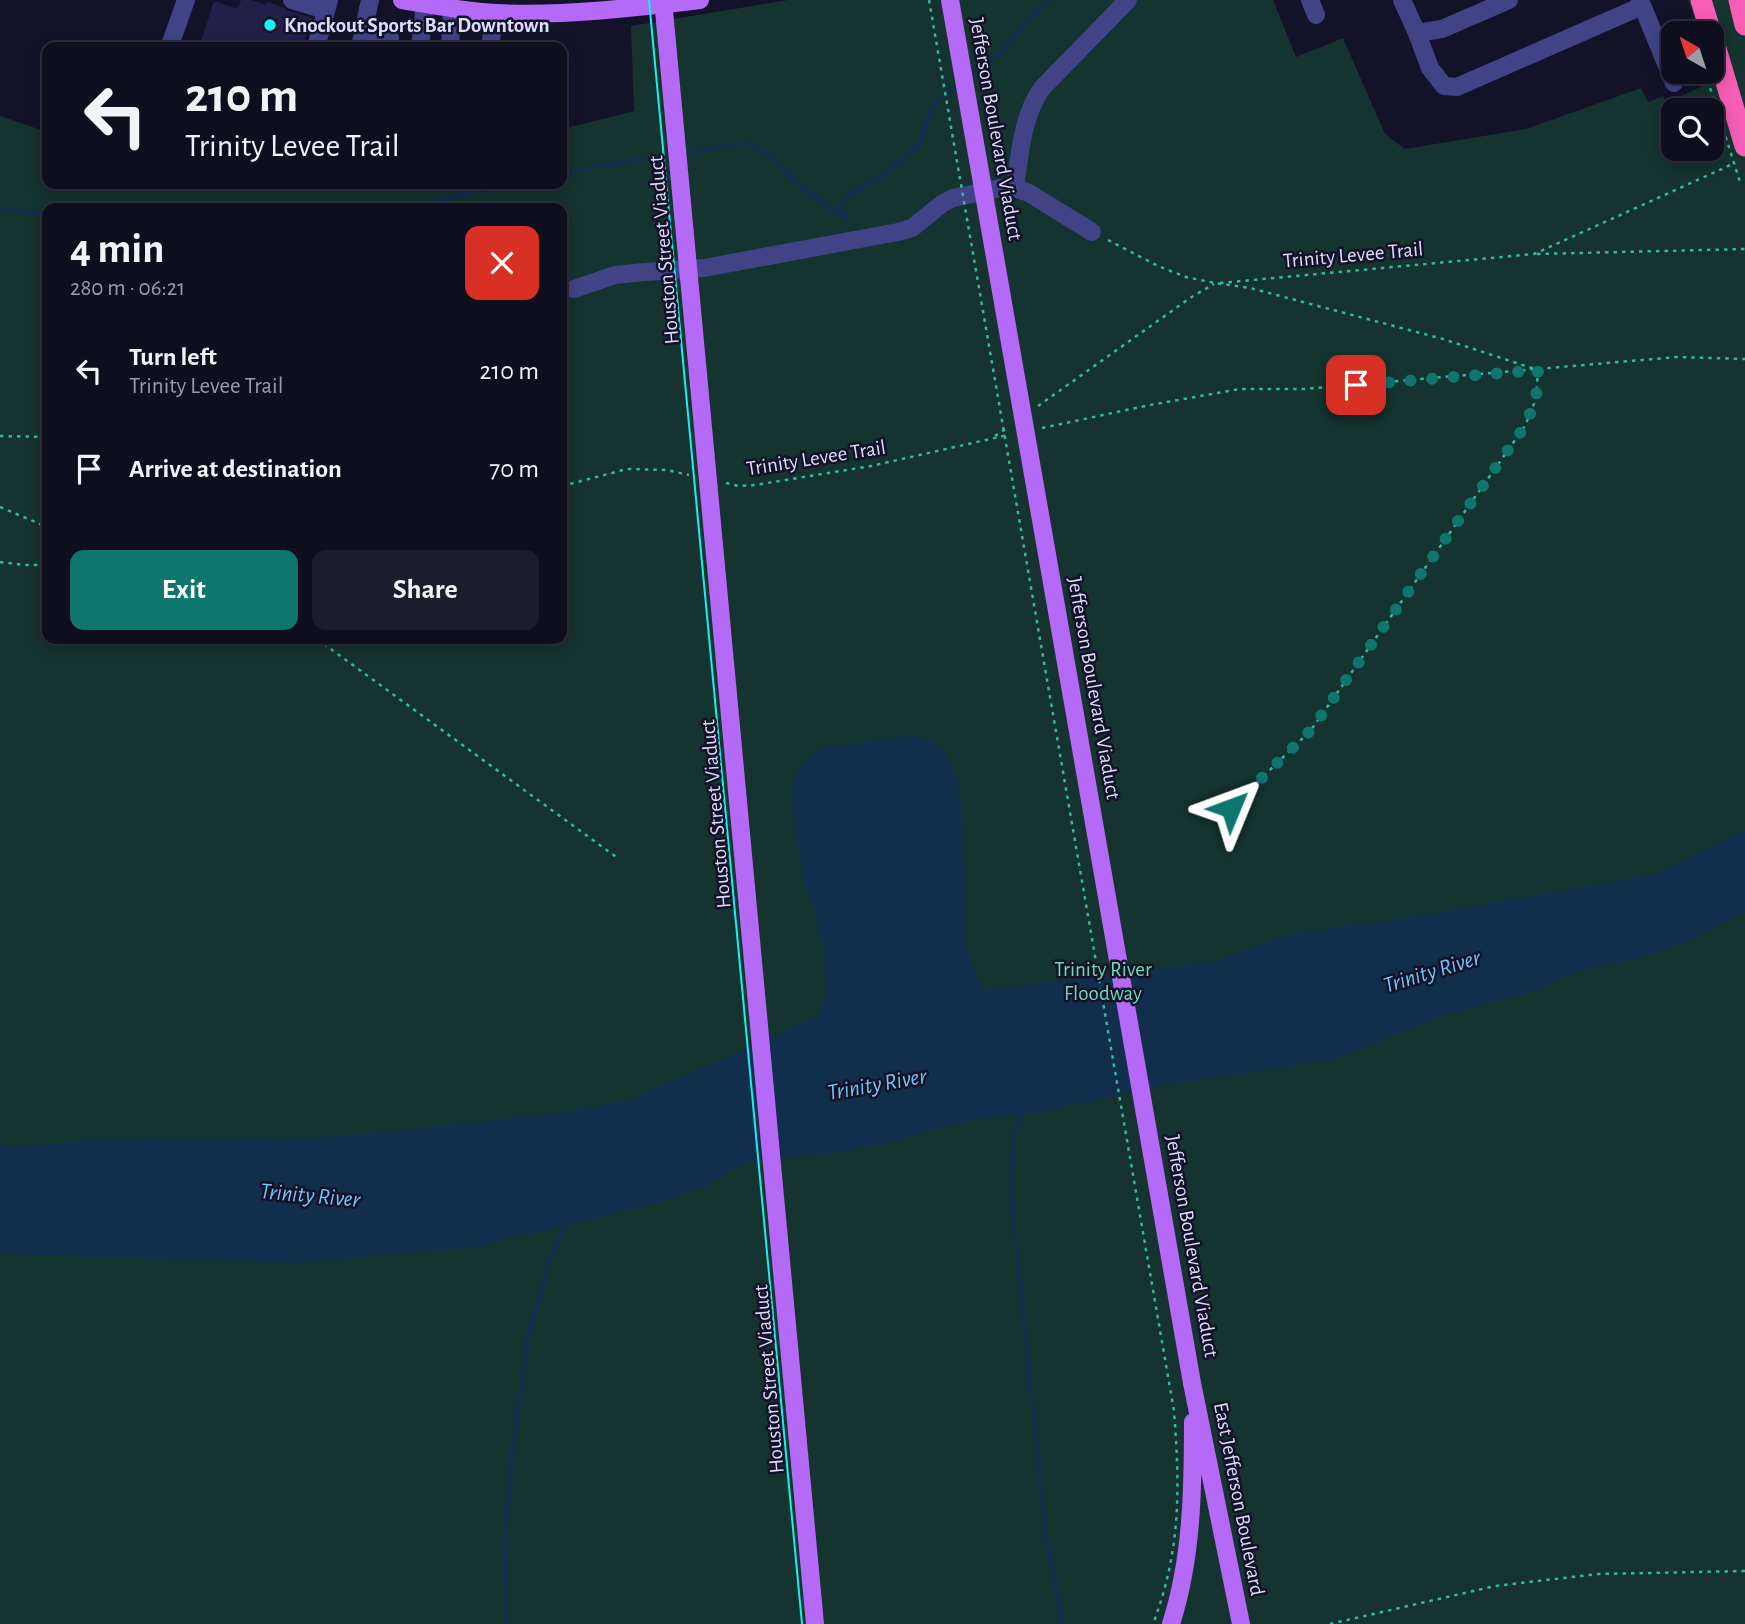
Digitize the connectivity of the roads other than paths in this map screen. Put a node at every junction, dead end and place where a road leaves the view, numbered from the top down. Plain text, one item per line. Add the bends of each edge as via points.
1 (186, 0) edge
2 (292, 0) edge
3 (370, 0) edge
4 (402, 0) edge
5 (663, 0) edge
6 (700, 0) edge
7 (950, 0) edge
8 (1128, 0) edge
9 (1402, 0) edge
10 (1509, 0) edge
11 (1701, 0) edge
12 (1739, 0) edge
13 (1641, 3) edge
14 (425, 4) junction
15 (452, 4) edge
16 (327, 5) edge
17 (495, 13) junction
18 (1707, 21) edge
19 (1745, 25) edge
20 (1417, 33) junction
21 (361, 40) edge
22 (171, 42) edge
23 (317, 42) edge
24 (389, 42) edge
25 (421, 42) edge
26 (450, 42) edge
27 (491, 42) edge
28 (1661, 51) edge
29 (1724, 77) edge
30 (1745, 146) edge
31 (1015, 188) junction
32 (1092, 232) road end
33 (574, 289) dead end
34 (1192, 1383) junction
35 (815, 1624) edge
36 (1171, 1624) edge
37 (1241, 1624) edge

1 - 22 lane
2 - 16 lane
3 - 21 lane
4 - 14 main road
5 - 35 main road, Houston Street Viaduct, bridge
6 - 17 main road via 619,10
7 - 34 main road, Jefferson Boulevard Viaduct, bridge
8 - 31 lane via 1035,97
9 - 20 lane
10 - 20 lane via 1442,29
11 - 18 highway
12 - 19 highway
13 - 20 lane via 1457,87 1444,86 1430,68
13 - 28 lane
14 - 15 main road
14 - 25 lane
15 - 17 main road
15 - 26 lane
16 - 23 lane
17 - 27 lane
21 - 24 lane via 390,38
29 - 30 highway
31 - 32 lane
31 - 33 lane via 953,198 898,233 704,268 615,275
34 - 36 main road via 1193,1495 1184,1571
34 - 37 main road, East Jefferson Boulevard

